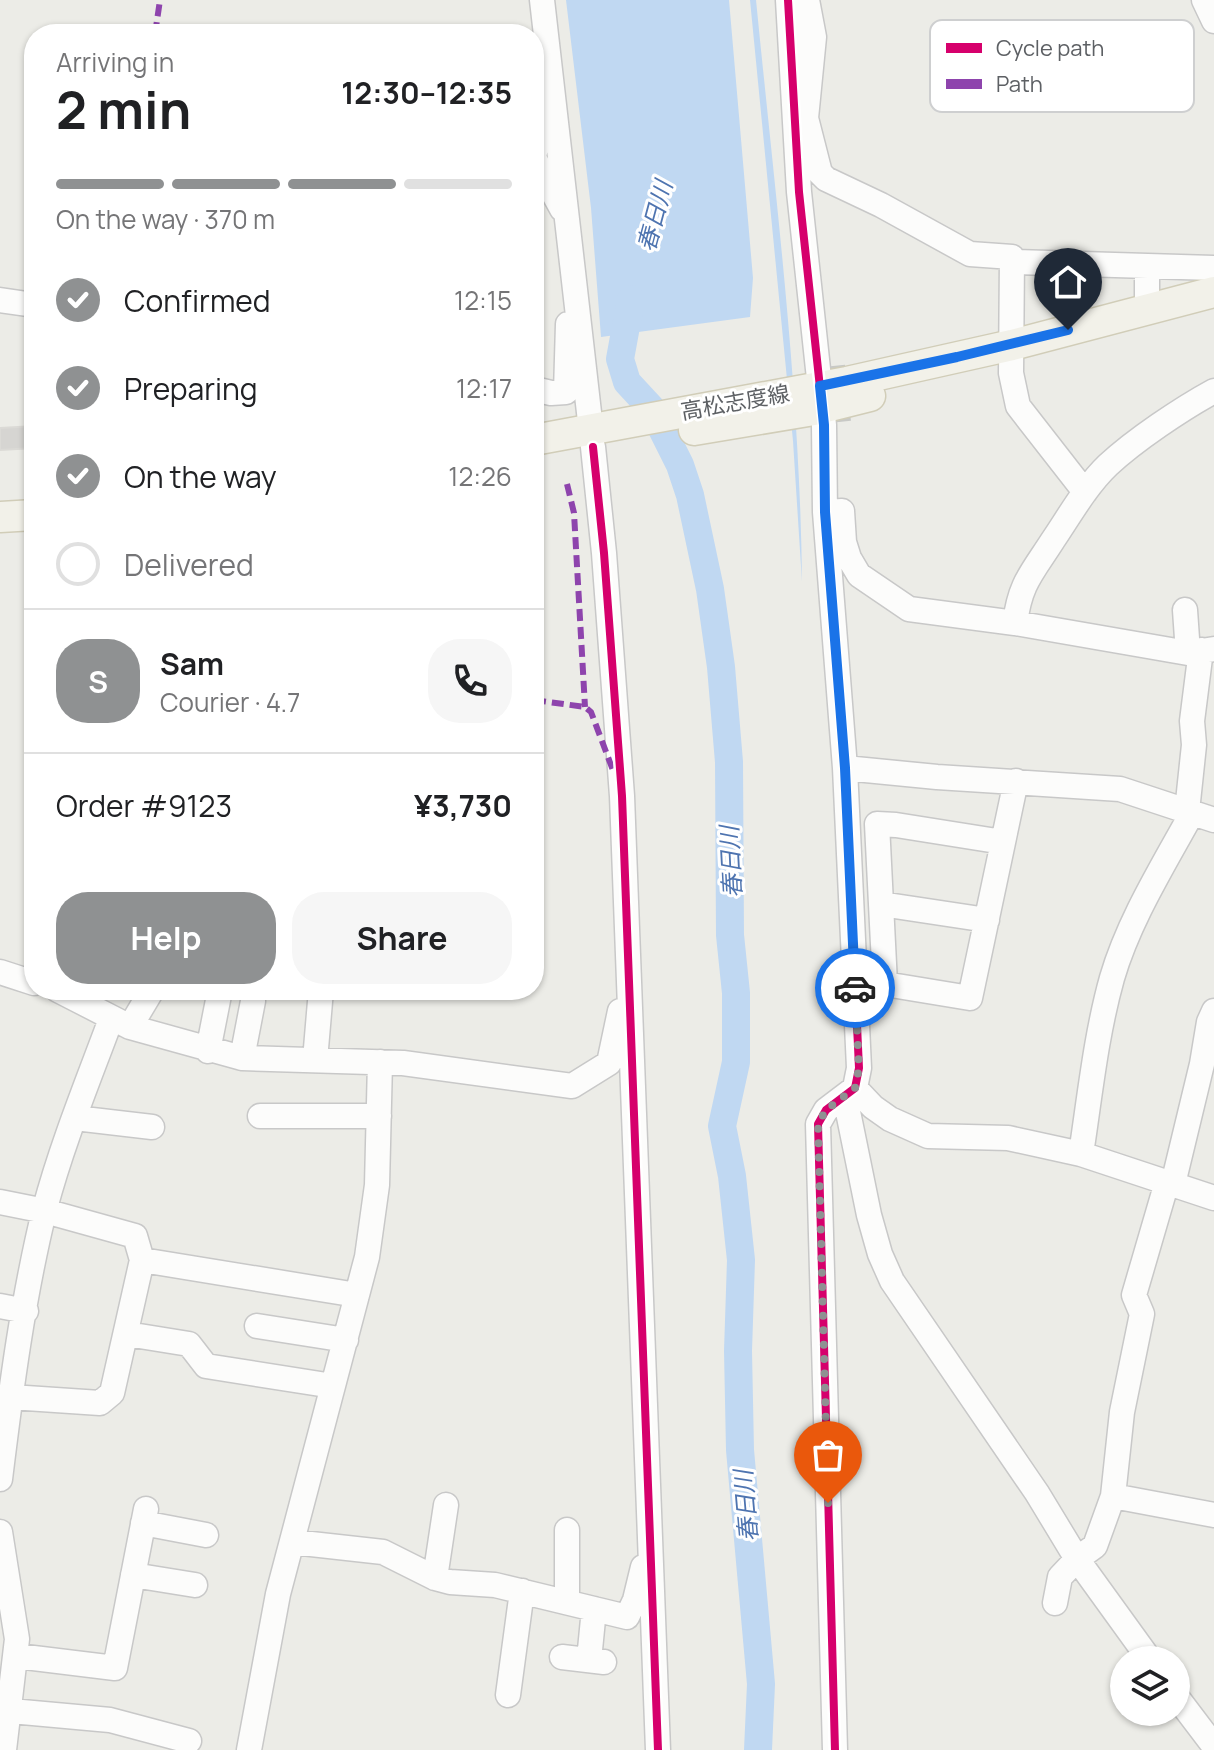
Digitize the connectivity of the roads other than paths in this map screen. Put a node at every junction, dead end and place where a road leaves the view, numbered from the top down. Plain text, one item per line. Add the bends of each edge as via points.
1 (542, 0) edge
2 (788, 0) edge
3 (807, 0) edge
4 (1204, 0) edge
5 (1214, 21) edge
6 (551, 74) junction
7 (544, 109) edge
8 (800, 119) junction
9 (544, 176) edge
10 (569, 221) junction
11 (1012, 262) junction
12 (1147, 266) junction
13 (1214, 268) edge
14 (1214, 292) edge
15 (0, 300) edge
16 (24, 304) edge
17 (579, 307) junction
18 (1151, 308) junction
19 (1214, 310) edge
20 (1012, 354) junction
21 (544, 391) edge
22 (1214, 391) edge
23 (823, 397) junction
24 (597, 437) junction
25 (544, 440) edge
26 (544, 455) edge
27 (1085, 492) junction
28 (24, 497) edge
29 (0, 498) edge
30 (833, 512) junction
31 (24, 516) edge
32 (0, 517) edge
33 (1185, 610) dead end
34 (1015, 623) junction
35 (1201, 650) edge
36 (845, 768) junction
37 (1016, 781) junction
38 (1198, 815) edge
39 (1003, 842) junction
40 (881, 904) junction
41 (987, 920) junction
42 (0, 972) edge
43 (628, 972) junction
44 (24, 980) edge
45 (77, 1000) edge
46 (142, 1000) edge
47 (218, 1000) edge
48 (320, 1000) edge
49 (253, 1001) dead end
50 (1214, 1011) edge
51 (120, 1023) junction
52 (208, 1051) junction
53 (242, 1058) junction
54 (315, 1060) junction
55 (380, 1062) junction
56 (850, 1092) junction
57 (260, 1116) dead end
58 (379, 1116) junction
59 (75, 1118) junction
60 (152, 1127) dead end
61 (1081, 1154) junction
62 (1170, 1183) junction
63 (1214, 1198) edge
64 (0, 1202) edge
65 (45, 1211) junction
66 (142, 1260) junction
67 (357, 1295) junction
68 (0, 1306) edge
69 (26, 1311) junction
70 (257, 1326) dead end
71 (127, 1334) junction
72 (346, 1340) junction
73 (333, 1386) junction
74 (11, 1397) junction
75 (0, 1479) edge
76 (1113, 1496) junction
77 (446, 1505) dead end
78 (1214, 1515) edge
79 (567, 1530) dead end
80 (0, 1532) edge
81 (206, 1535) dead end
82 (649, 1538) junction
83 (293, 1542) junction
84 (1077, 1559) junction
85 (133, 1575) junction
86 (435, 1578) junction
87 (195, 1585) dead end
88 (522, 1591) junction
89 (5, 1594) edge
90 (567, 1602) junction
91 (1055, 1603) dead end
92 (594, 1609) junction
93 (1140, 1646) edge
94 (17, 1656) junction
95 (562, 1657) dead end
96 (508, 1695) dead end
97 (11, 1711) junction
98 (1190, 1714) edge
99 (189, 1741) dead end
100 (1214, 1746) edge
101 (4, 1750) edge
102 (249, 1750) edge
103 (658, 1750) edge
104 (835, 1750) edge

1 - 6 street
2 - 8 street
3 - 8 street via 814,37
4 - 5 street
6 - 7 street
6 - 10 street
8 - 11 street via 826,179 970,254 1012,257
8 - 23 street via 805,252
9 - 10 street
10 - 17 street
11 - 12 street
11 - 20 street
12 - 13 street
12 - 18 street
14 - 18 main road, 高松志度線
15 - 16 street
17 - 21 street via 568,316 566,392
17 - 24 street
18 - 20 main road, 高松志度線
19 - 20 main road, 高松志度線
20 - 23 main road, 高松志度線
20 - 27 street via 1018,406
22 - 27 street via 1108,465
23 - 24 main road, 高松志度線
23 - 30 street
24 - 25 main road, 高松志度線
24 - 26 main road, 高松志度線
24 - 43 street
27 - 34 street via 1026,577
28 - 29 main road
30 - 34 street via 859,575 909,609
30 - 36 street
31 - 32 main road
33 - 35 street
34 - 35 street
35 - 38 street via 1192,721
36 - 37 street
36 - 56 street via 859,1068
37 - 38 street via 1120,789
37 - 39 street
38 - 61 street via 1147,897 1112,977
39 - 40 street via 877,824
39 - 41 street
40 - 41 street
40 - 41 street via 885,984 970,998
42 - 44 street
43 - 55 street via 609,1063 572,1086
43 - 82 street
45 - 51 street
46 - 51 street
47 - 52 street
48 - 54 street
49 - 53 street
50 - 62 street
51 - 52 street
51 - 59 street
52 - 53 street
53 - 54 street
54 - 55 street
55 - 58 street
56 - 61 street via 928,1136 1008,1138
56 - 84 street via 869,1215 892,1281
56 - 104 street via 820,1117 818,1132
57 - 58 street
58 - 67 street via 377,1185
59 - 60 street
59 - 65 street
61 - 62 street
62 - 63 street
62 - 76 street via 1134,1295 1142,1314 1122,1412
64 - 65 street
65 - 66 street via 135,1236
65 - 69 street
66 - 67 street
66 - 71 street
67 - 72 street
68 - 69 street
69 - 74 street
70 - 72 street
71 - 73 street via 189,1344 206,1366
71 - 74 street via 106,1401
72 - 73 street
73 - 83 street
74 - 75 street
76 - 78 street
76 - 84 street via 1095,1546
77 - 86 street
79 - 90 street
80 - 89 street
81 - 85 street via 145,1516
82 - 92 street via 627,1617
82 - 103 street
83 - 86 street via 383,1552
83 - 102 street
84 - 91 street via 1060,1577
84 - 93 street
85 - 87 street
85 - 94 street via 115,1668
86 - 88 street
88 - 90 street
88 - 96 street
89 - 94 street
90 - 92 street
92 - 95 street via 596,1661
94 - 97 street
97 - 99 street via 110,1720
97 - 101 street
98 - 100 street

